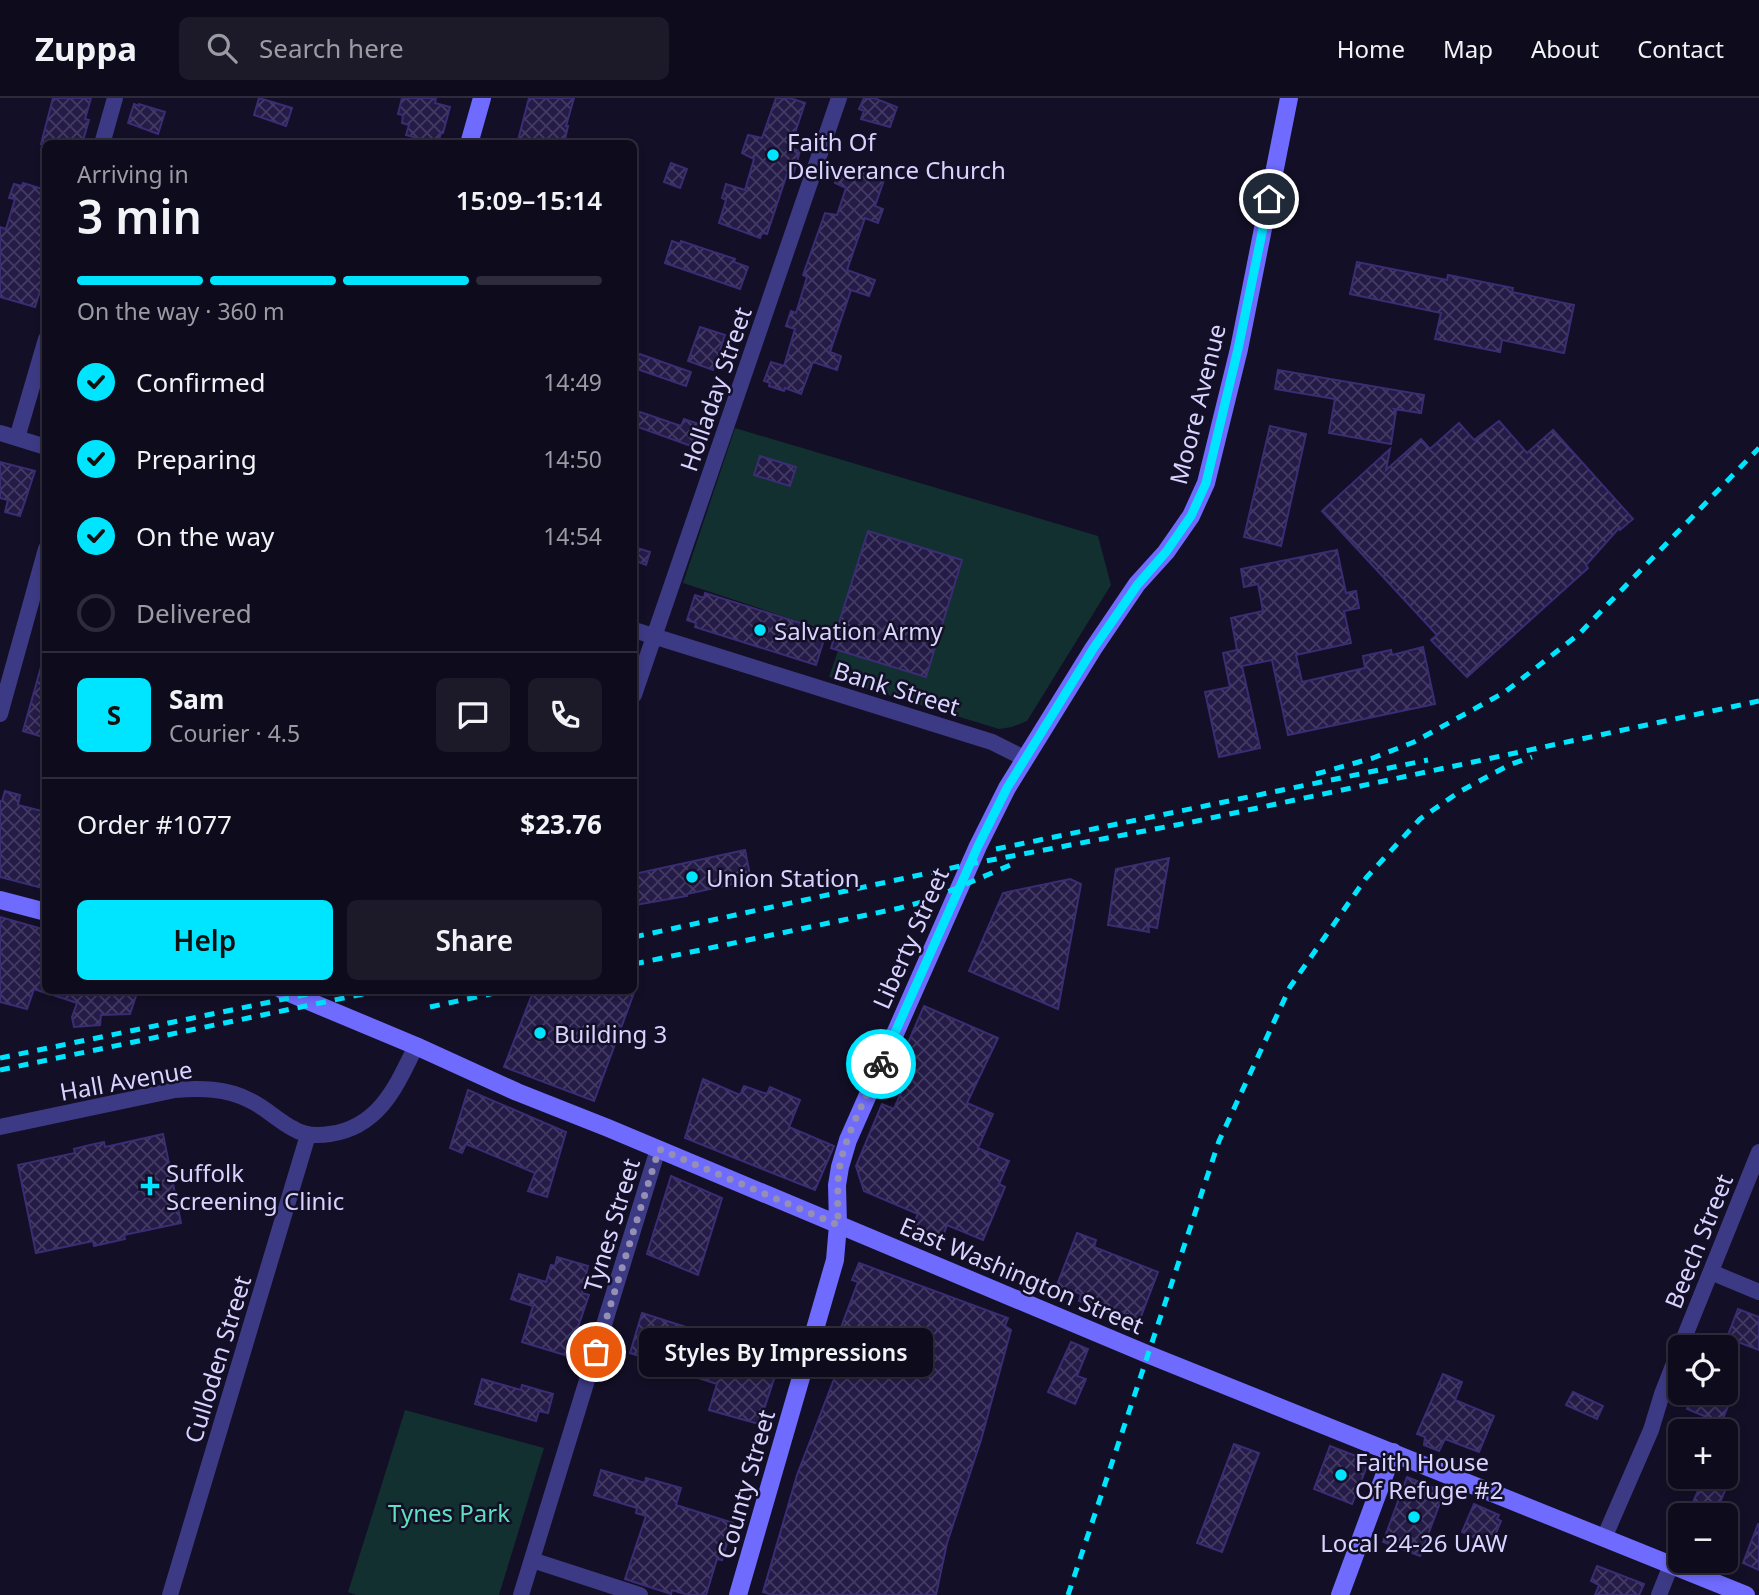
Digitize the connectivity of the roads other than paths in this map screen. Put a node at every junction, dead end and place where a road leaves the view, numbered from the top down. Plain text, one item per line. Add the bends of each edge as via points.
1 (115, 98) edge
2 (482, 98) edge
3 (839, 98) edge
4 (1289, 98) edge
5 (103, 140) edge
6 (470, 140) edge
7 (42, 353) edge
8 (0, 433) edge
9 (17, 438) junction
10 (42, 446) edge
11 (42, 563) edge
12 (637, 631) edge
13 (653, 636) junction
14 (637, 686) edge
15 (0, 714) edge
16 (1024, 758) junction
17 (0, 900) edge
18 (42, 911) edge
19 (292, 994) edge
20 (416, 1046) junction
21 (0, 1127) edge
22 (308, 1135) junction
23 (659, 1149) junction
24 (1759, 1152) edge
25 (838, 1225) junction
26 (1710, 1272) junction
27 (1759, 1292) edge
28 (1685, 1335) edge
29 (1668, 1379) edge
30 (1393, 1452) junction
31 (1604, 1538) junction
32 (532, 1559) junction
33 (1668, 1563) edge
34 (1668, 1572) edge
35 (1693, 1573) edge
36 (170, 1595) edge
37 (520, 1595) edge
38 (640, 1595) edge
39 (738, 1595) edge
40 (1340, 1595) edge
41 (1659, 1595) edge
42 (1746, 1595) edge

1 - 5 street
2 - 6 street
3 - 13 street, Holladay Street
4 - 16 street, Moore Avenue via 1206,483 1191,516 1093,649
7 - 9 street
8 - 9 street
9 - 10 street
11 - 15 street
12 - 13 street, Bank Street
13 - 14 street, Holladay Street
13 - 16 street, Bank Street via 992,742
16 - 25 street, Liberty Street via 978,846 848,1140 840,1167
17 - 18 street
19 - 20 street, East Washington Street
20 - 22 street via 396,1088 365,1122 344,1132
20 - 23 street, East Washington Street via 517,1093
21 - 22 street, Hall Avenue via 197,1088 248,1099
22 - 36 street, Culloden Street
23 - 25 street, East Washington Street
23 - 32 street, Tynes Street
24 - 26 street, Beech Street
25 - 30 street, East Washington Street
25 - 39 street, County Street via 835,1260
26 - 27 street
26 - 28 street, Beech Street
29 - 31 street, Beech Street
30 - 31 street, East Washington Street
30 - 40 street
31 - 33 street, East Washington Street
32 - 37 street, Tynes Street
32 - 38 street
34 - 41 street
35 - 42 street, East Washington Street

